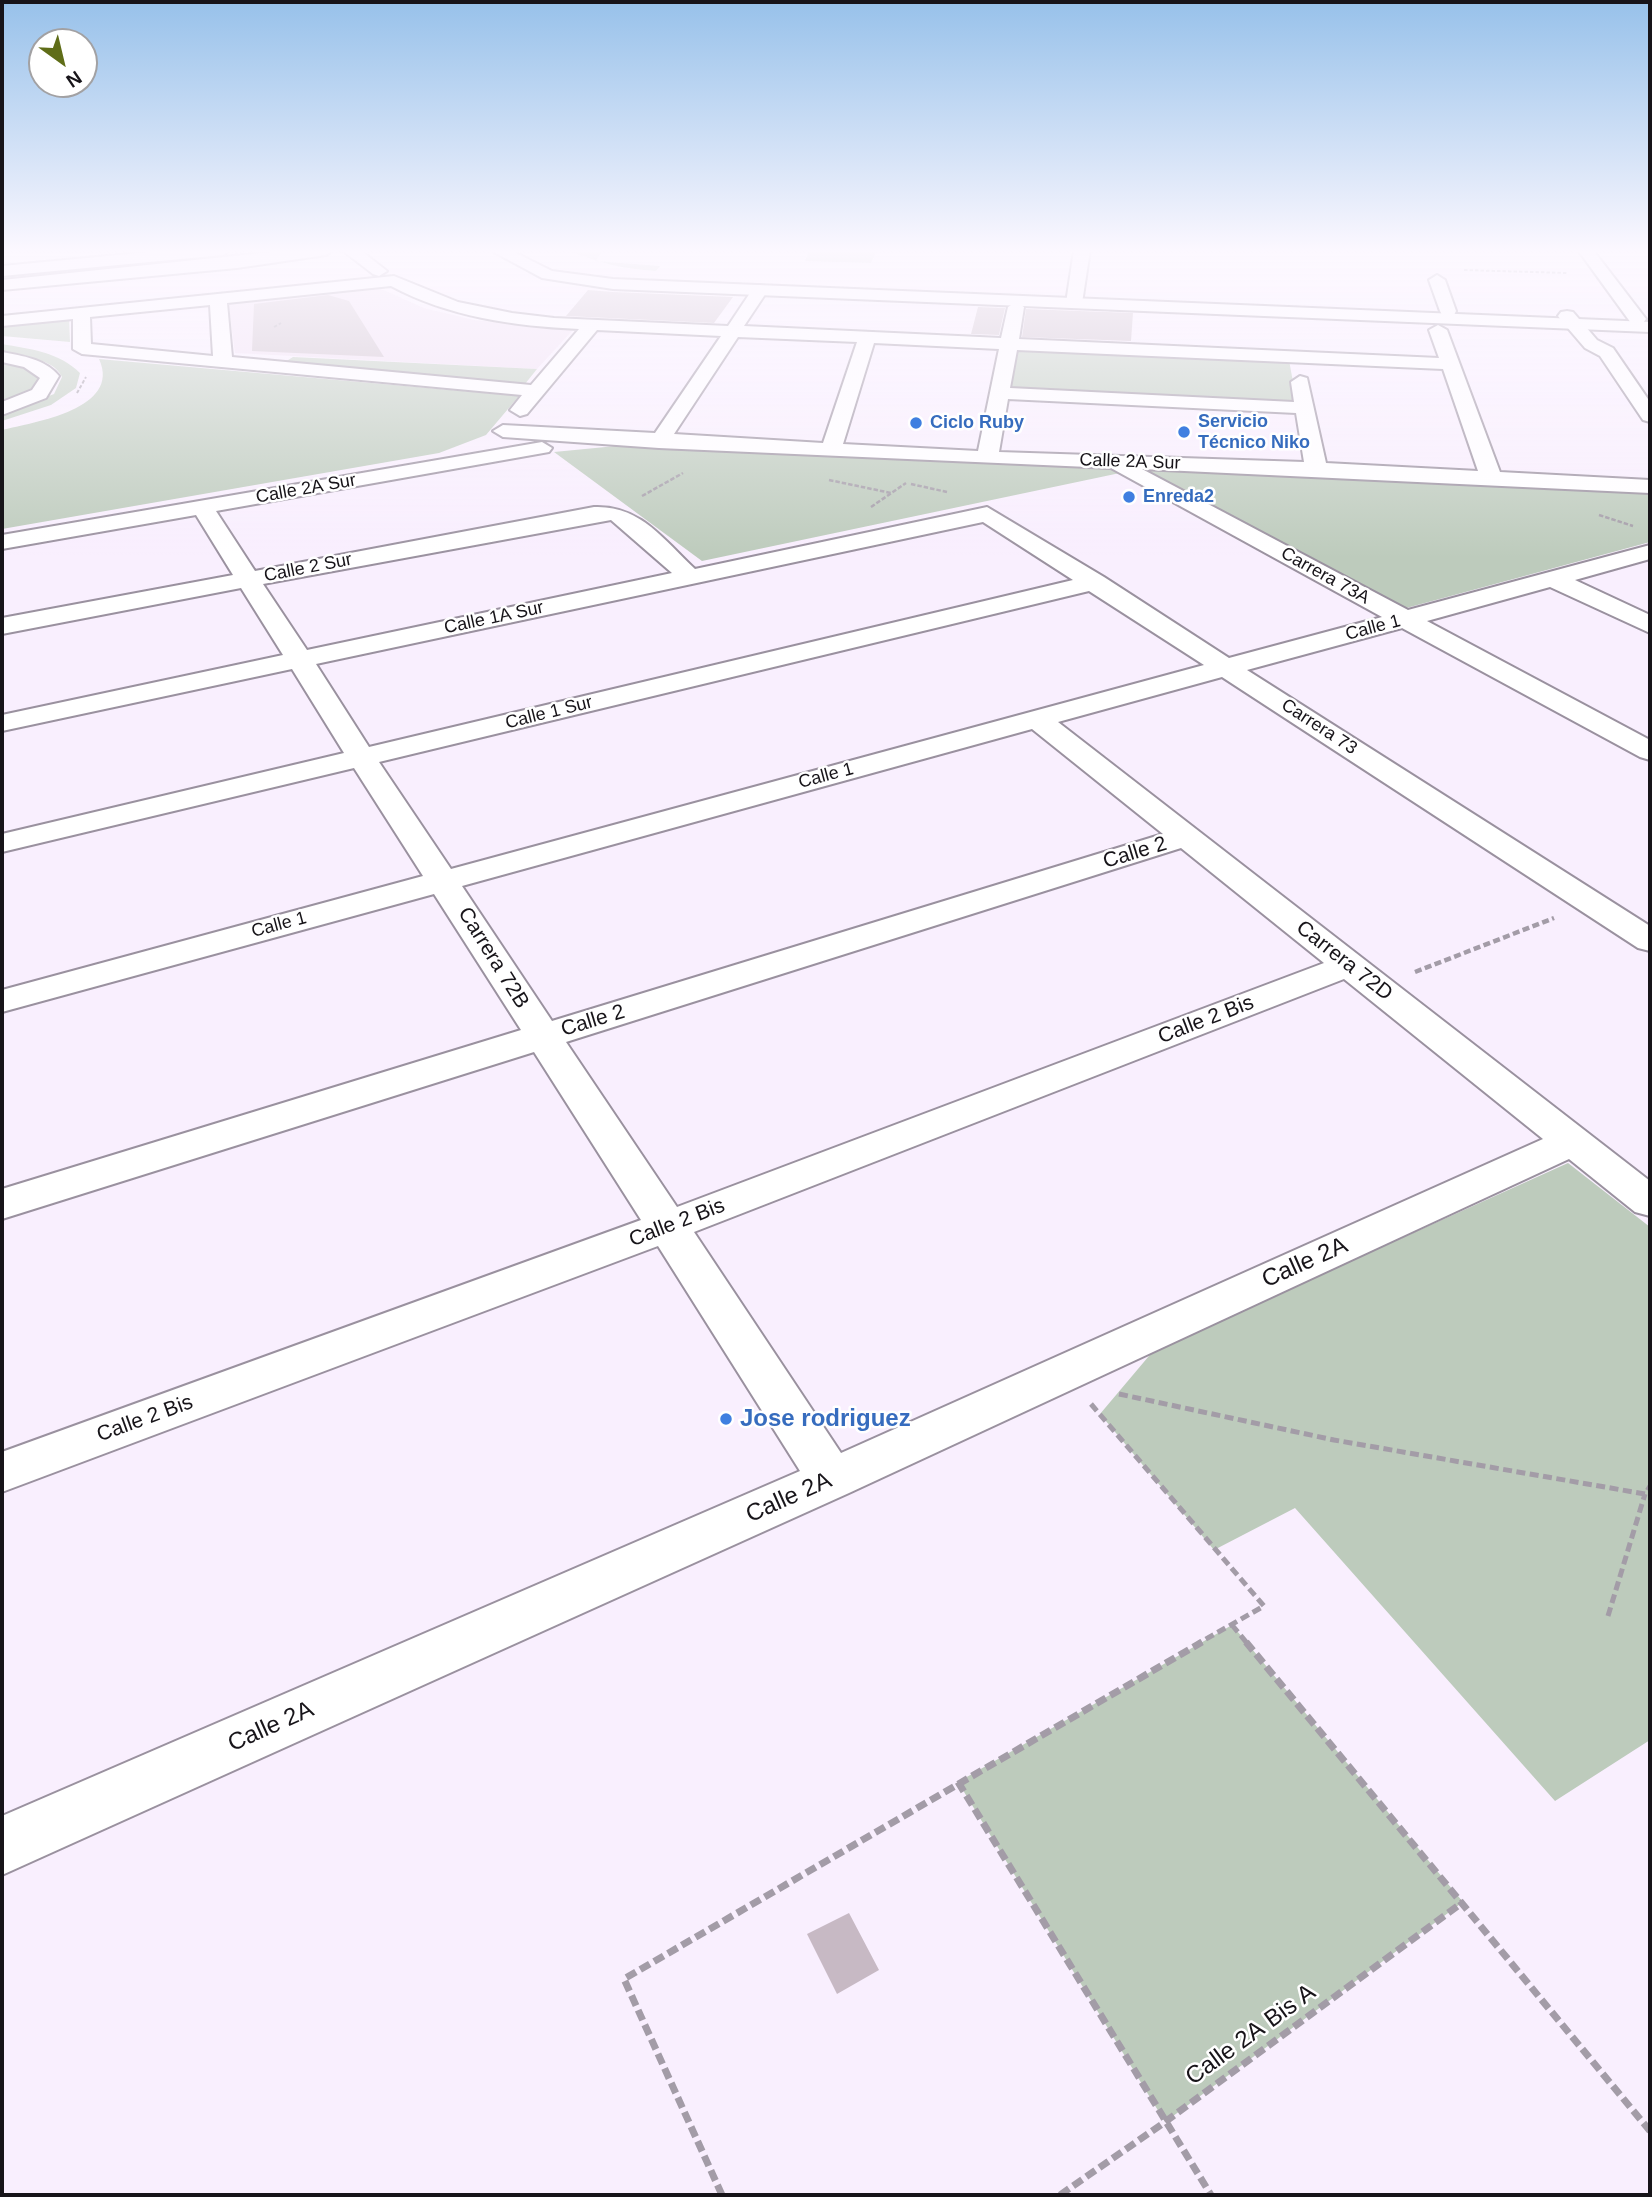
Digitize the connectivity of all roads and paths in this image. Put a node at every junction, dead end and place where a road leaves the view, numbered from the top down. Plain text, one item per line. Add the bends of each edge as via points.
1 (120, 353) edge
2 (222, 353) edge
3 (569, 353) edge
4 (717, 353) edge
5 (862, 353) edge
6 (1007, 353) edge
7 (1197, 353) edge
8 (1446, 353) edge
9 (1612, 353) edge
10 (2, 356) edge
11 (1295, 357) junction
12 (1612, 359) junction
13 (223, 362) junction
14 (1450, 364) junction
15 (1639, 368) dead end
16 (537, 391) junction
17 (999, 393) junction
18 (1305, 408) junction
19 (2, 409) edge
20 (1650, 416) edge
21 (503, 431) junction
22 (611, 439) junction
23 (659, 442) junction
24 (716, 445) junction
25 (831, 450) junction
26 (481, 458) junction
27 (987, 458) junction
28 (1111, 460) junction
29 (1316, 469) junction
30 (1491, 478) junction
31 (1650, 486) edge
32 (202, 507) junction
33 (614, 513) junction
34 (988, 514) joint
35 (2, 542) edge
36 (1650, 552) edge
37 (689, 576) junction
38 (1553, 579) junction
39 (247, 580) junction
40 (1095, 582) junction
41 (1404, 619) junction
42 (1650, 625) edge
43 (2, 626) edge
44 (299, 660) junction
45 (1228, 667) junction
46 (1037, 719) junction
47 (2, 723) edge
48 (1650, 751) edge
49 (362, 758) junction
50 (1185, 837) junction
51 (2, 843) edge
52 (444, 880) junction
53 (1567, 913) dead end
54 (1650, 942) edge
55 (1363, 976) junction
56 (2, 1001) edge
57 (542, 1036) junction
58 (1573, 1141) junction
59 (1650, 1202) edge
60 (2, 1204) edge
61 (668, 1227) junction
62 (1106, 1393) dead end
63 (1087, 1399) dead end
64 (2, 1472) edge
65 (832, 1479) junction
66 (1650, 1486) edge
67 (1645, 1494) junction
68 (1608, 1616) dead end
69 (1232, 1625) junction
70 (958, 1782) junction
71 (2, 1846) edge
72 (1463, 1902) junction
73 (1165, 2122) junction
74 (1650, 2132) edge
75 (722, 2195) edge
76 (1060, 2195) edge
77 (1211, 2195) edge

1 - 13 main road
2 - 13 main road
3 - 16 main road
4 - 23 main road
5 - 25 main road
6 - 17 main road
7 - 11 main road
8 - 14 main road
9 - 12 main road
10 - 19 main road via 30,363 50,376 39,394
11 - 14 main road
11 - 18 main road
12 - 15 main road
12 - 20 main road
13 - 16 main road
14 - 30 main road
16 - 21 main road
17 - 18 main road
17 - 27 main road
18 - 29 main road
21 - 22 main road, Calle 2A Sur
21 - 26 main road
22 - 23 main road, Calle 2A Sur
22 - 26 main road, Calle 2A Sur
23 - 24 main road, Calle 2A Sur
24 - 25 main road, Calle 2A Sur
24 - 33 path via 712,456
25 - 27 main road, Calle 2A Sur
26 - 32 main road, Calle 2A Sur
27 - 28 main road, Calle 2A Sur
28 - 29 main road, Calle 2A Sur
28 - 41 main road, Carrera 73A
29 - 30 main road, Calle 2A Sur
30 - 31 main road, Calle 2A Sur
32 - 35 main road, Calle 2A Sur
32 - 39 main road, Carrera 72B
33 - 37 main road via 626,518
33 - 39 main road, Calle 2 Sur
34 - 37 main road, Calle 1A Sur
34 - 40 main road, Carrera 73
36 - 38 main road, Calle 1
37 - 44 main road, Calle 1A Sur
38 - 41 main road, Calle 1
38 - 42 main road
39 - 43 main road, Calle 2 Sur
39 - 44 main road, Carrera 72B
40 - 45 main road, Carrera 73
40 - 49 main road, Calle 1 Sur
41 - 45 main road, Calle 1
41 - 48 main road, Carrera 73A
44 - 47 main road, Calle 1A Sur
44 - 49 main road, Carrera 72B
45 - 46 main road, Calle 1
45 - 54 main road, Carrera 73
46 - 50 main road, Carrera 72D
46 - 52 main road, Calle 1
49 - 51 main road, Calle 1 Sur
49 - 52 main road, Carrera 72B
50 - 55 main road, Carrera 72D
50 - 57 main road, Calle 2
52 - 56 main road, Calle 1
52 - 57 main road, Carrera 72B
53 - 55 path
55 - 58 main road, Carrera 72D
55 - 61 main road, Calle 2 Bis
57 - 60 main road, Calle 2
57 - 61 main road, Carrera 72B
58 - 59 main road, Carrera 72D
58 - 65 main road, Calle 2A
61 - 64 main road, Calle 2 Bis
61 - 65 main road, Carrera 72B
62 - 67 path via 1334,1440
63 - 69 path via 1264,1606
65 - 71 main road, Calle 2A
66 - 67 path
67 - 68 path
69 - 70 path
69 - 72 path
70 - 73 path
70 - 75 path via 624,1979
72 - 73 path, Calle 2A Bis A
72 - 74 path
73 - 76 path, Calle 2A Bis A
73 - 77 path

